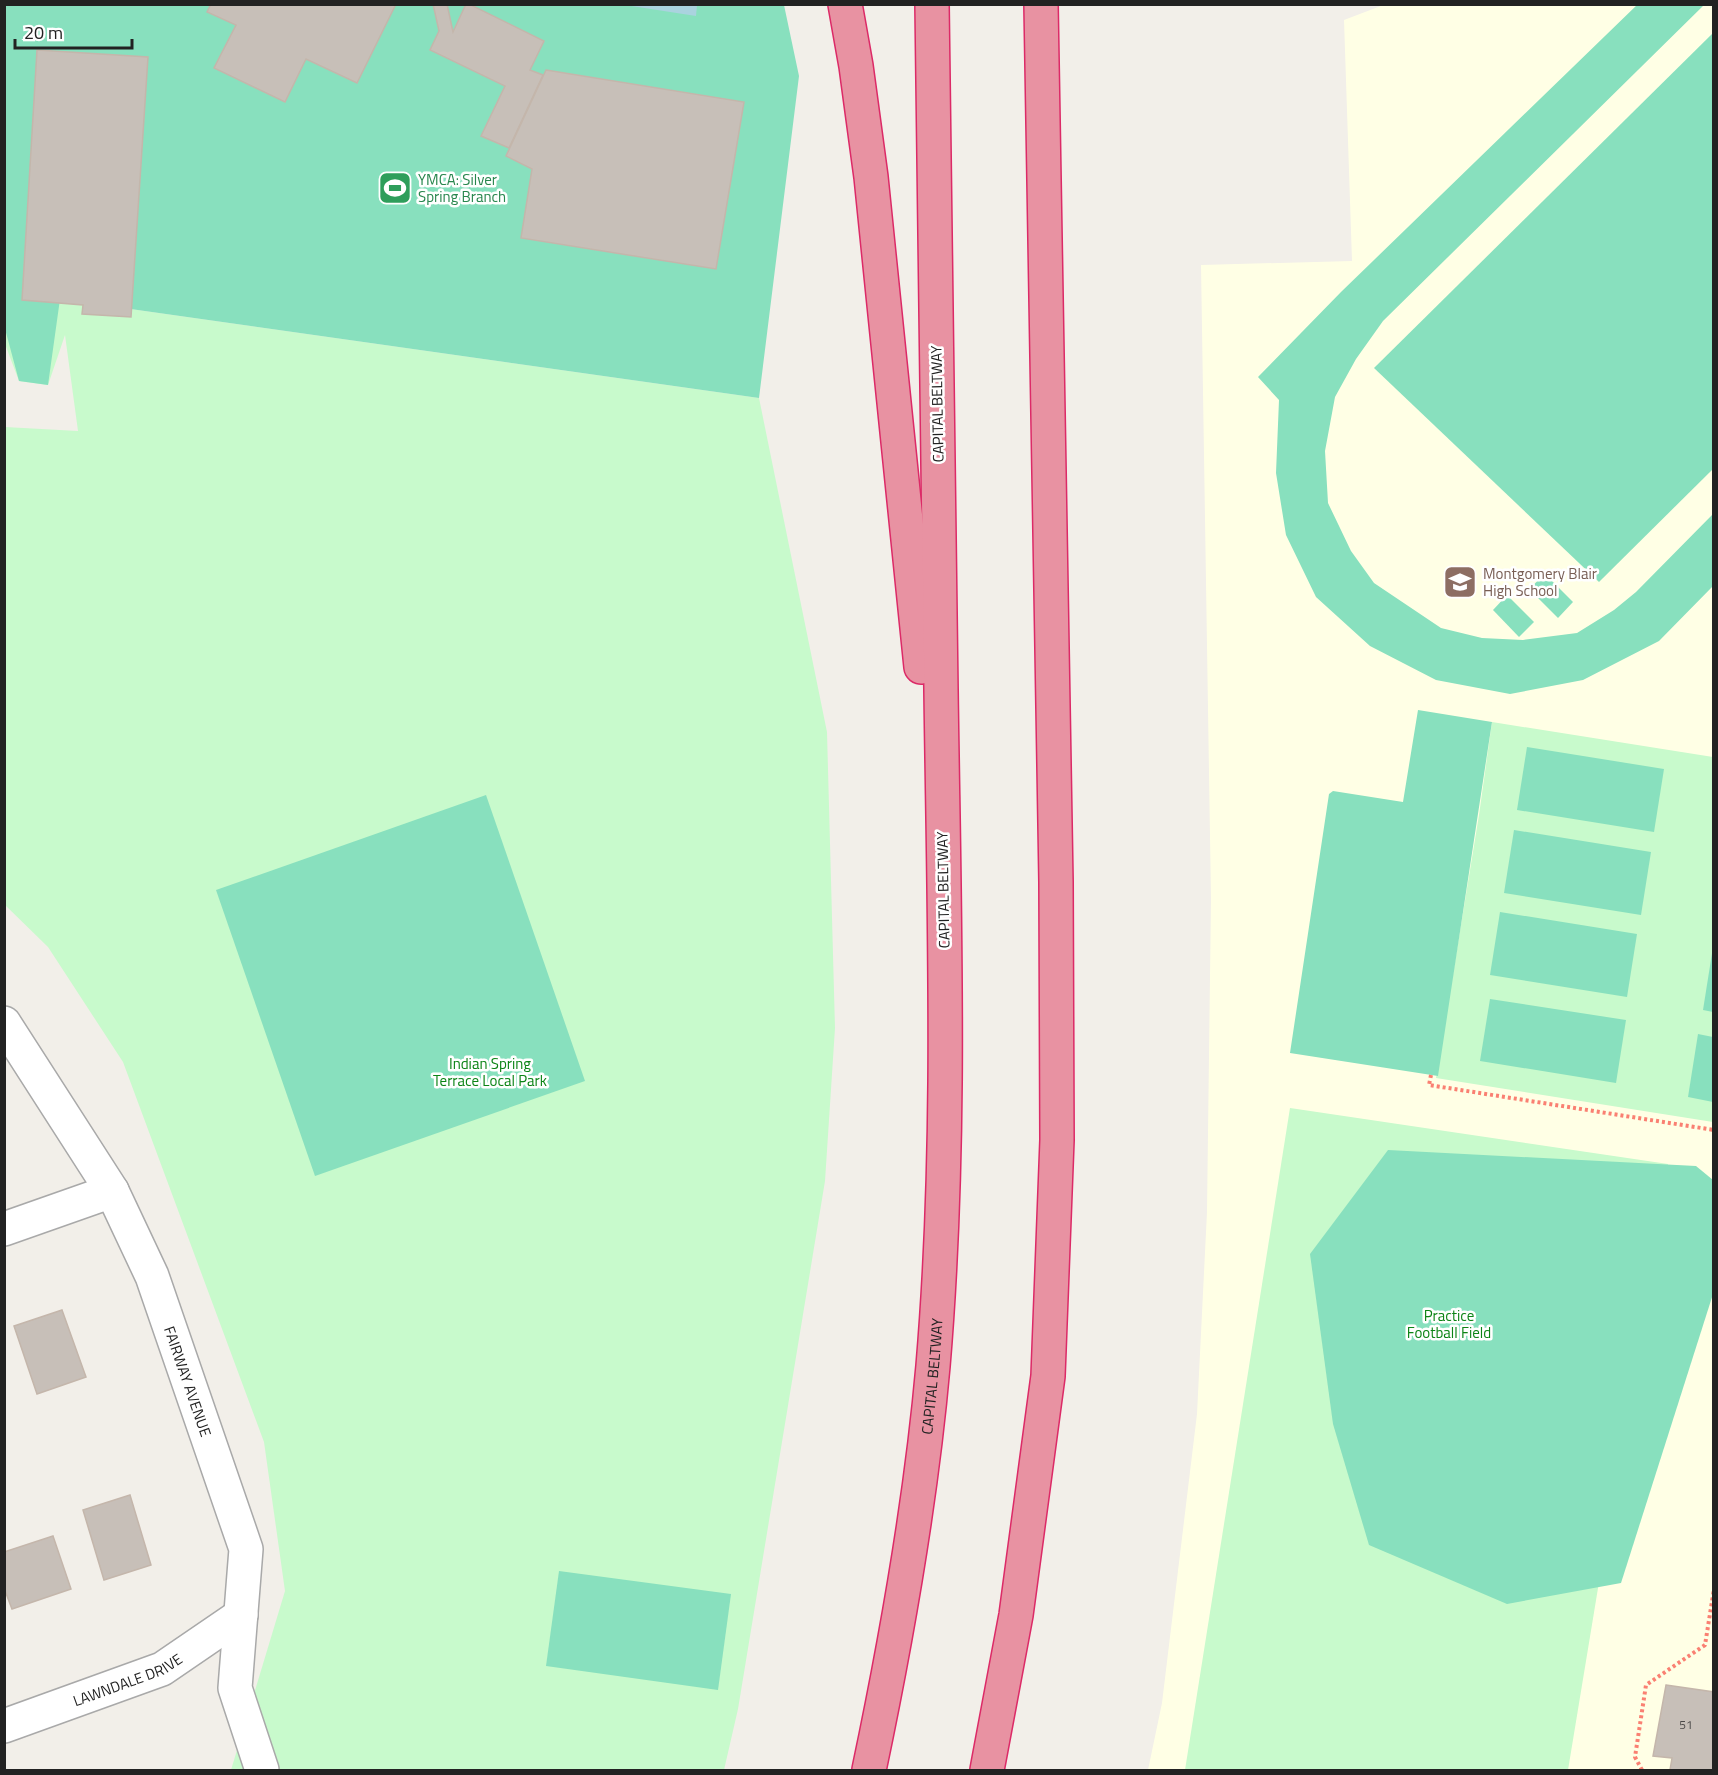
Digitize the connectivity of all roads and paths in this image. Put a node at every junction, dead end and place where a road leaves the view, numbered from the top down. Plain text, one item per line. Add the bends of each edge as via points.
1 (845, 4) edge
2 (932, 4) edge
3 (1041, 4) edge
4 (944, 883) junction
5 (4, 1023) edge
6 (1431, 1075) dead end
7 (1713, 1130) edge
8 (112, 1191) junction
9 (4, 1229) edge
10 (1713, 1589) edge
11 (241, 1615) junction
12 (4, 1726) edge
13 (262, 1770) edge
14 (869, 1770) edge
15 (987, 1770) edge
16 (1642, 1770) edge

1 - 4 highway via 871,177
2 - 4 highway, CAPITAL BELTWAY
3 - 15 highway via 1057,1140 1048,1376 1016,1615
4 - 14 highway, CAPITAL BELTWAY via 943,1148 933,1367 901,1602
5 - 8 street, FAIRWAY AVENUE
6 - 7 path via 1429,1085
8 - 9 street
8 - 11 street, FAIRWAY AVENUE via 152,1276 246,1549
10 - 16 path via 1705,1645 1646,1685 1635,1757
11 - 12 street, LAWNDALE DRIVE via 162,1669
11 - 13 street, FAIRWAY AVENUE via 235,1688

